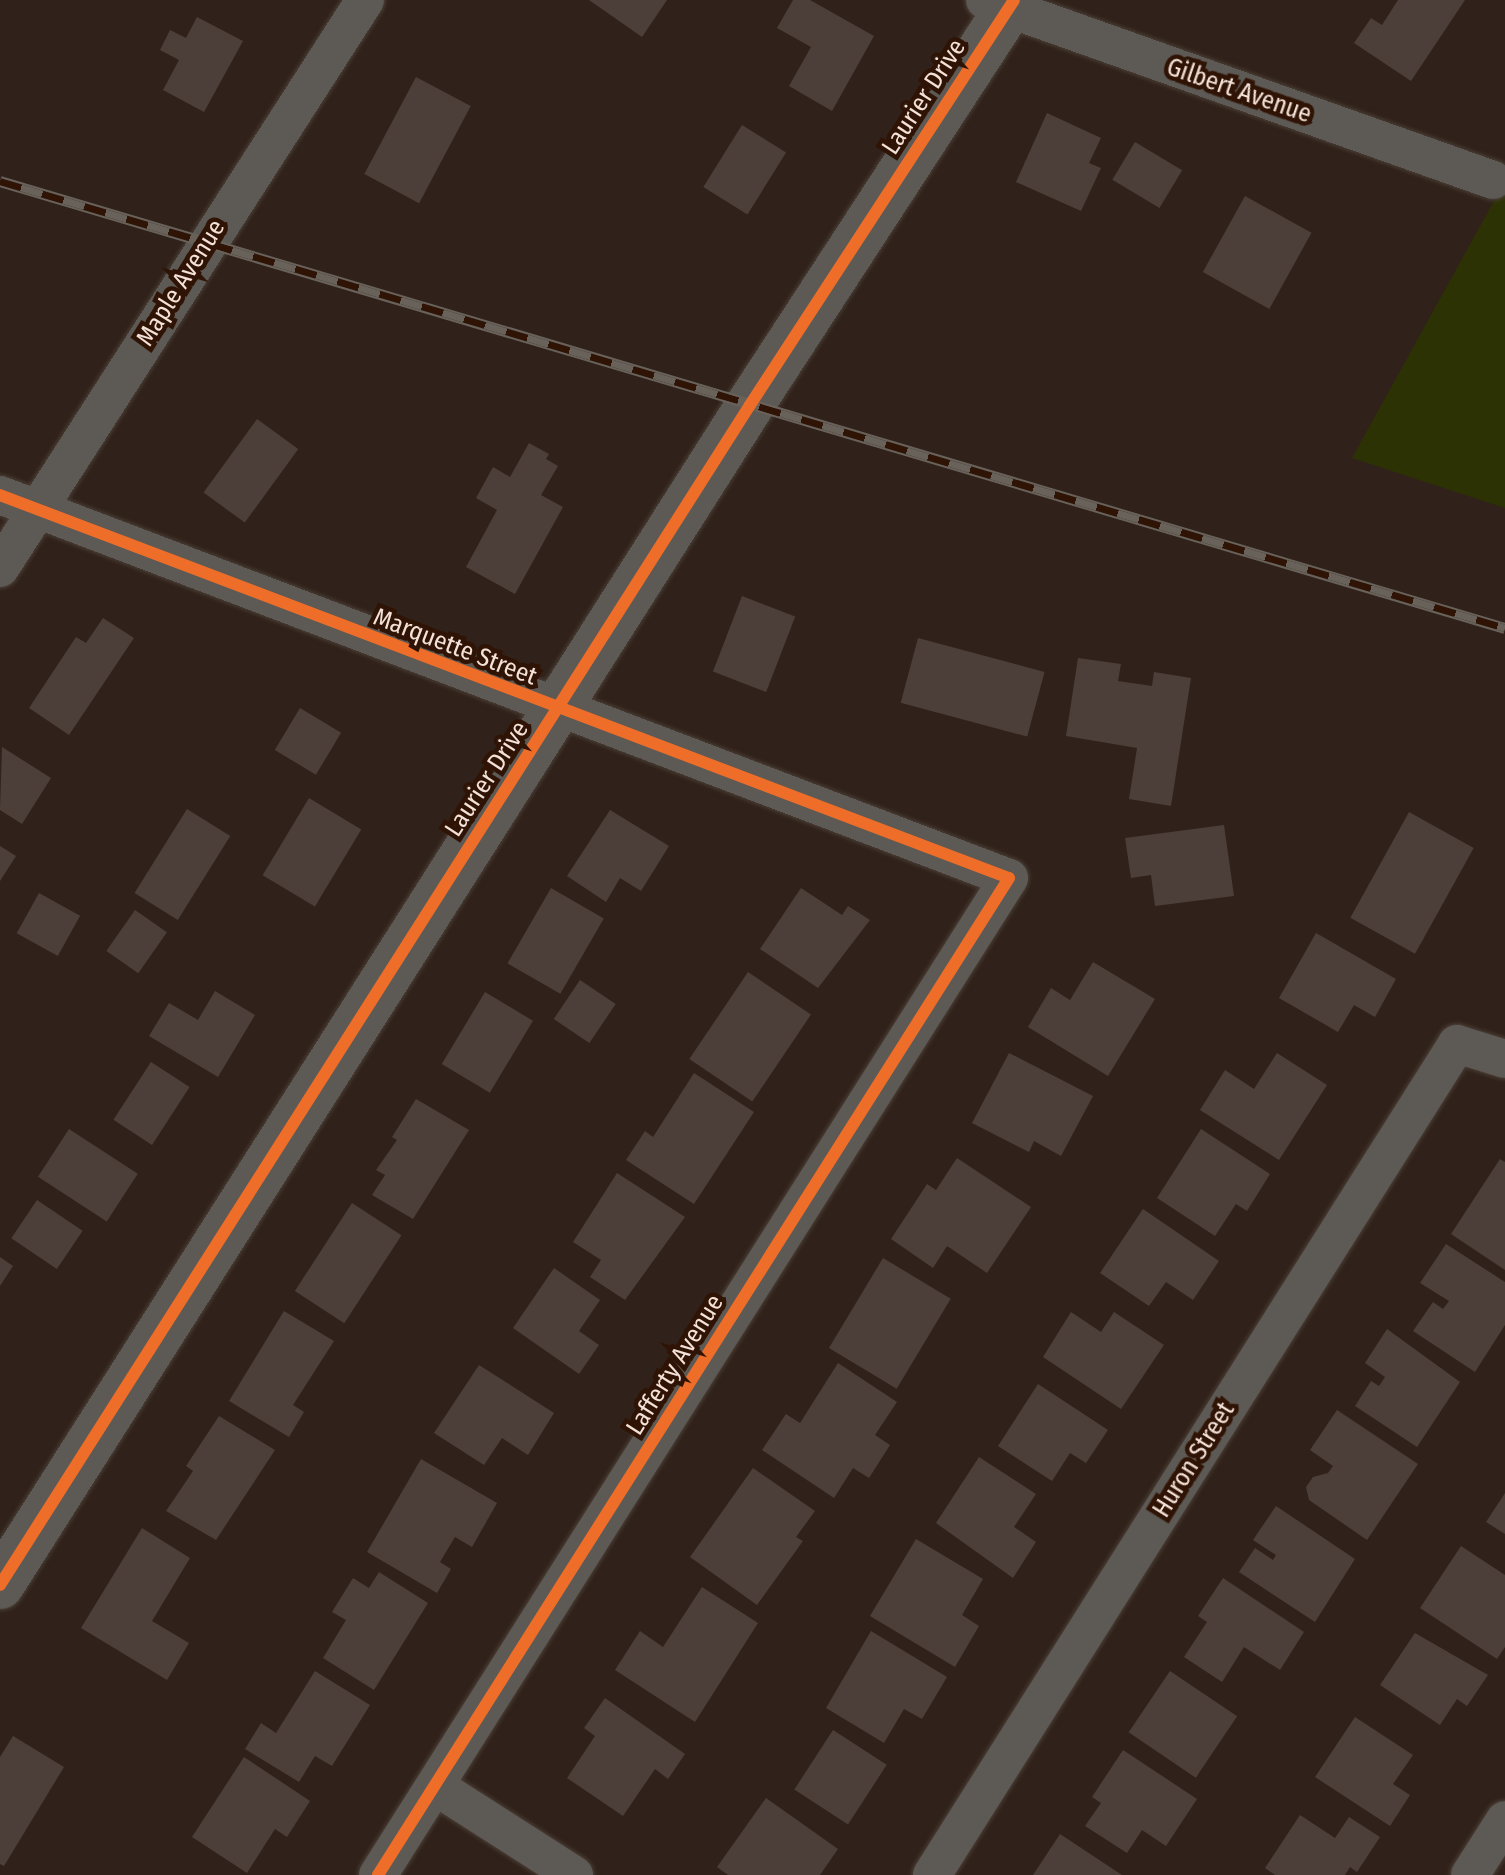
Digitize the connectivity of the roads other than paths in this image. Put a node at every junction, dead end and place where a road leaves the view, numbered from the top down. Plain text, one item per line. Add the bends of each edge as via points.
1 (365, 0) edge
2 (1002, 3) edge
3 (1494, 180) dead end
4 (0, 495) edge
5 (38, 510) junction
6 (0, 568) edge
7 (558, 710) junction
8 (1009, 878) joint
9 (1505, 1059) edge
10 (0, 1584) edge
11 (435, 1786) junction
12 (1505, 1820) edge
13 (378, 1875) edge
14 (574, 1875) edge
15 (932, 1875) edge
16 (1470, 1875) edge

1 - 5 street, Maple Avenue
2 - 3 street, Gilbert Avenue
2 - 7 street, Laurier Drive
4 - 5 street, Marquette Street
5 - 6 street, Maple Avenue
5 - 7 street, Marquette Street
7 - 8 street, Marquette Street
7 - 10 street, Laurier Drive
8 - 11 street, Lafferty Avenue
9 - 15 street, Huron Street via 1457,1044
11 - 13 street, Lafferty Avenue
11 - 14 street
12 - 16 street

